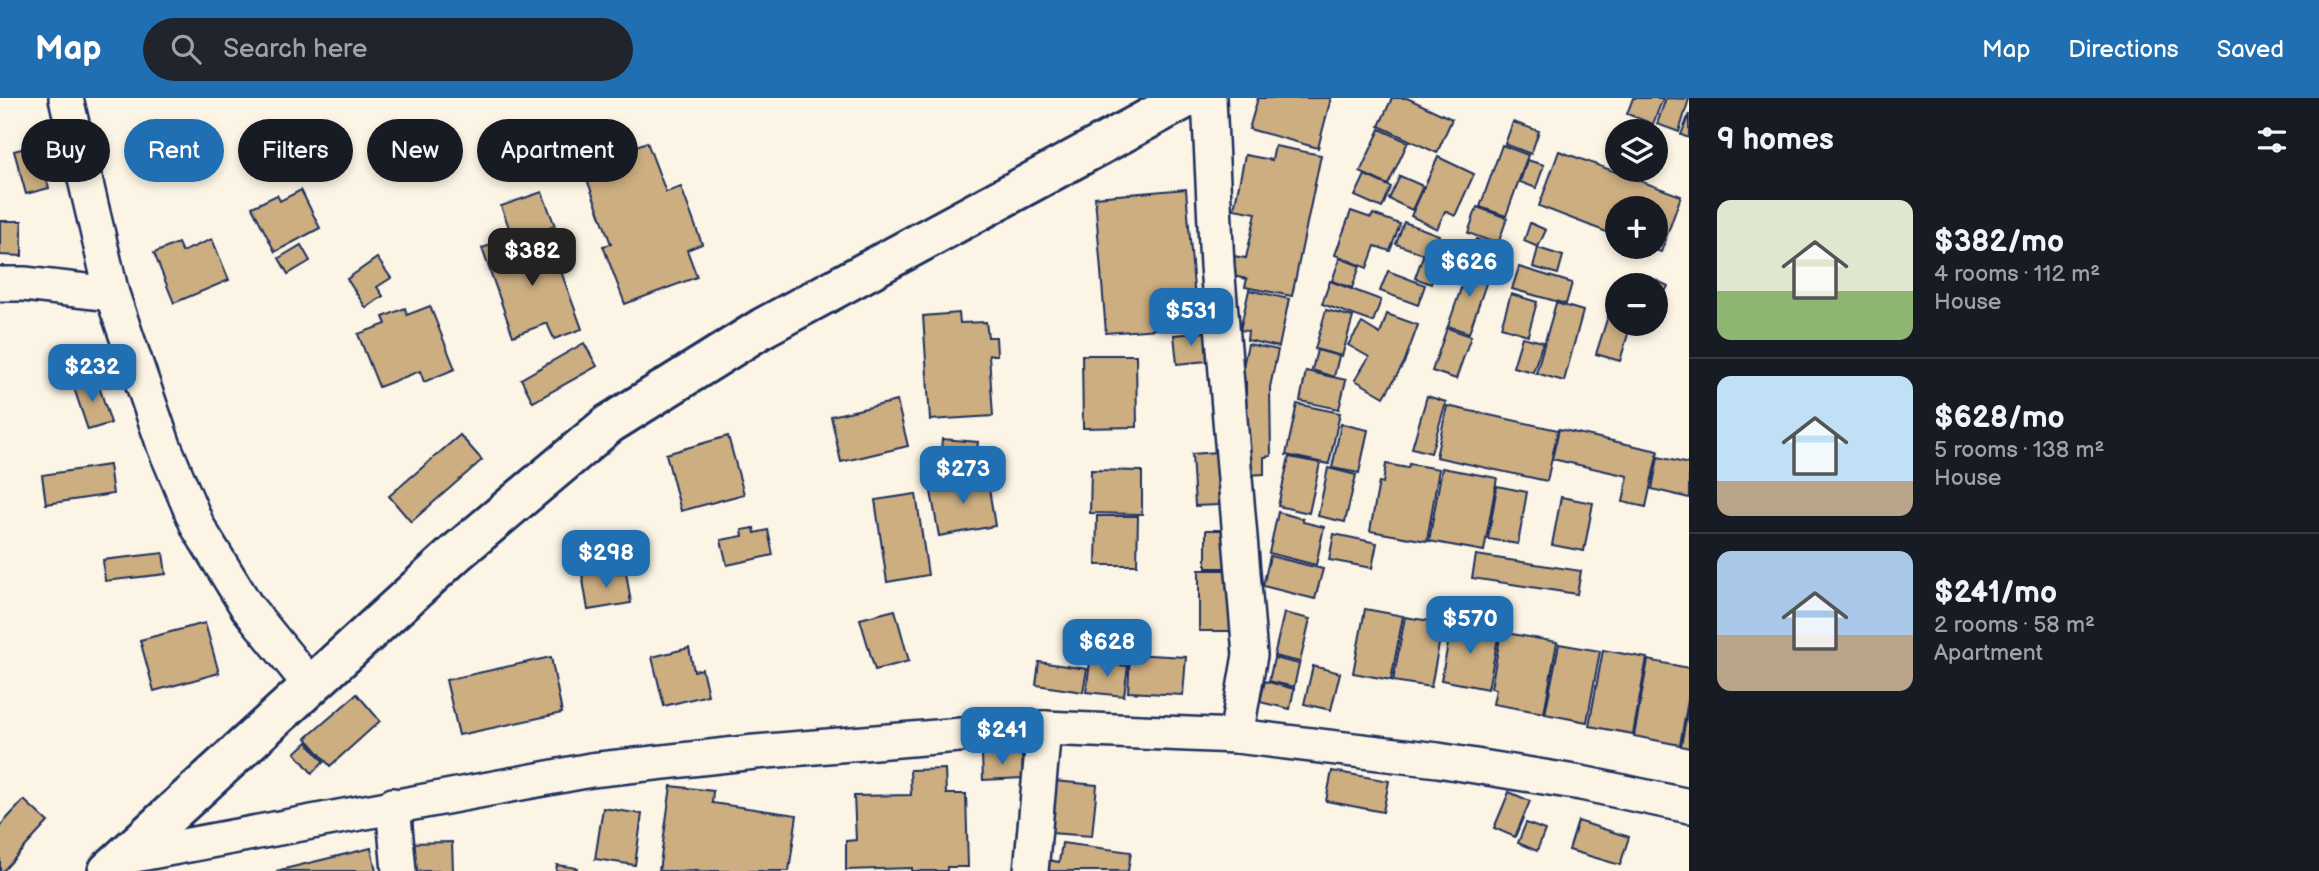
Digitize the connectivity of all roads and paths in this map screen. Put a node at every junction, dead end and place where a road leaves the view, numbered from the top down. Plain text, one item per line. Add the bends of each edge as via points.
1 (66, 98) edge
2 (1187, 98) edge
3 (1209, 98) edge
4 (0, 284) edge
5 (112, 293) junction
6 (311, 686) junction
7 (1044, 728) junction
8 (1236, 736) junction
9 (393, 805) junction
10 (1689, 806) edge
11 (116, 864) edge
12 (399, 871) edge
13 (1031, 871) edge

1 - 5 street
2 - 6 street via 764,327 609,424 457,552
3 - 8 street via 1217,265 1250,654
4 - 5 street
5 - 6 street via 164,446 198,527 247,607
6 - 11 street
7 - 8 street
7 - 9 street via 591,770
7 - 13 street
8 - 10 street via 1438,760
9 - 11 street
9 - 12 street

